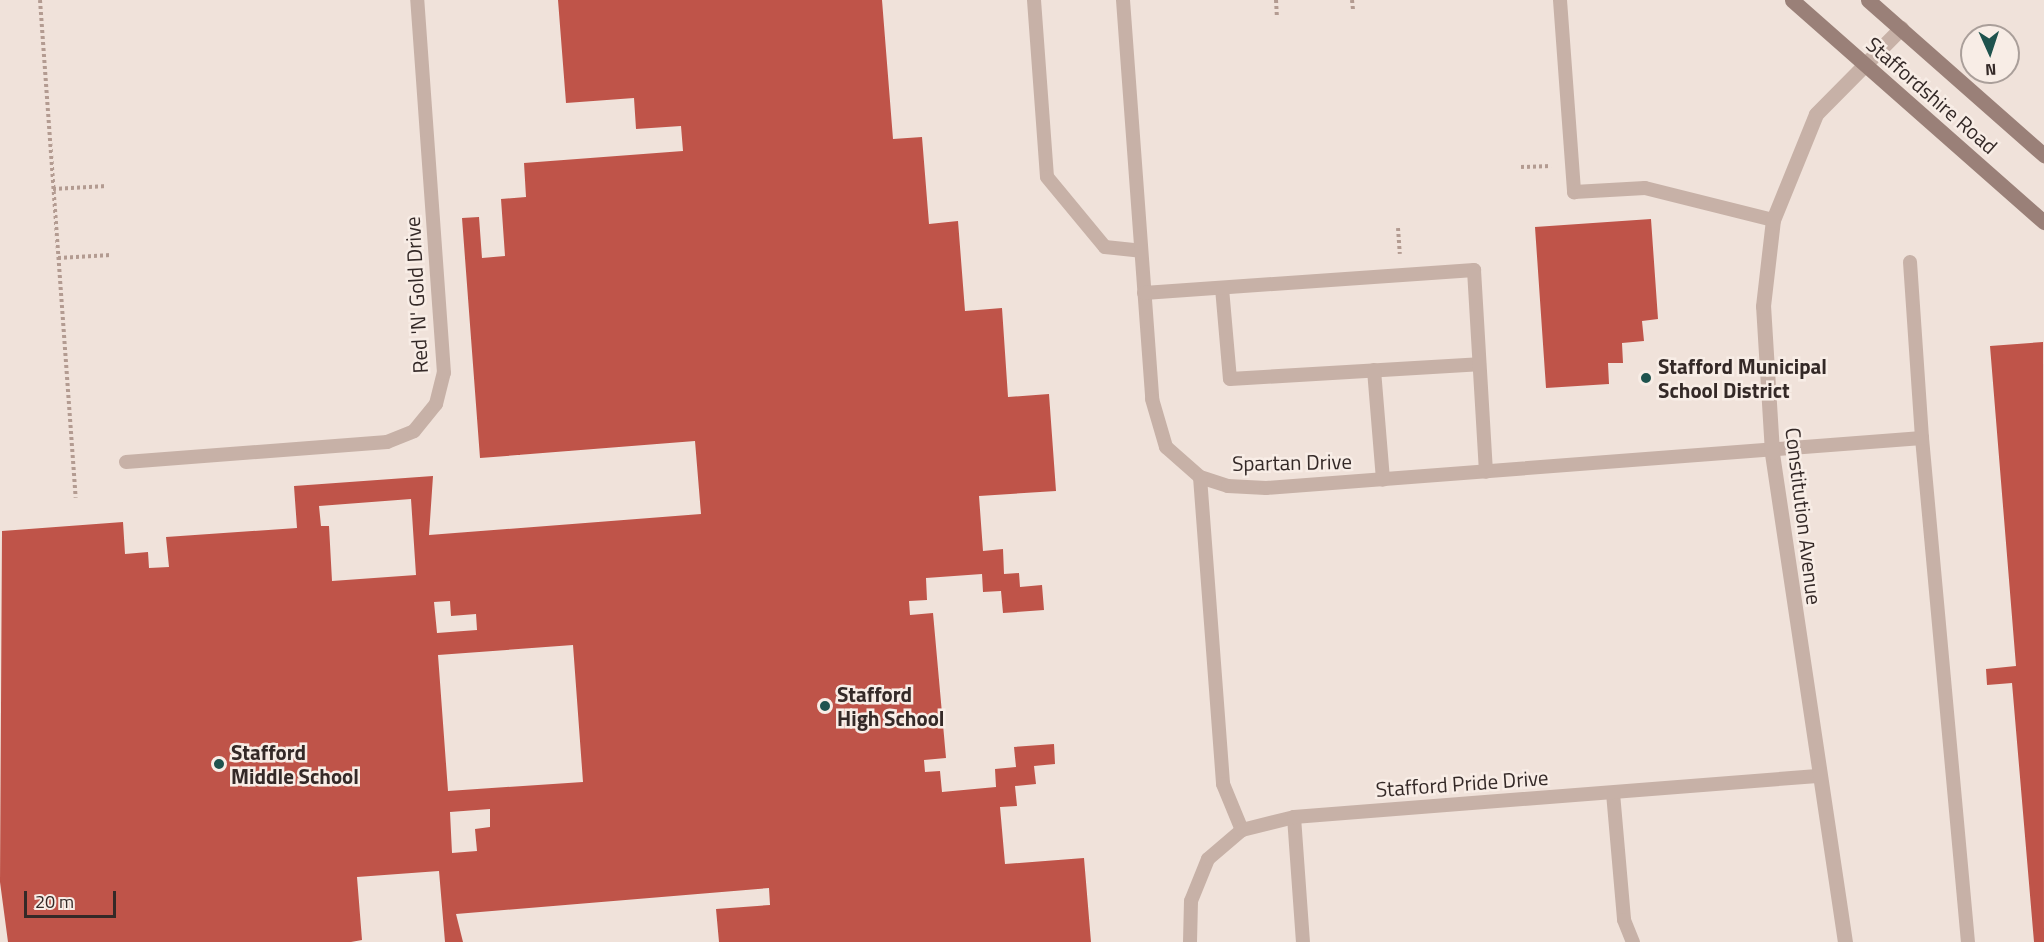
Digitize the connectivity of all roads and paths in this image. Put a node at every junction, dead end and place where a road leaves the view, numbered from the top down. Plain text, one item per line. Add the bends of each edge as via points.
1 (40, 0) edge
2 (417, 0) edge
3 (1034, 0) edge
4 (1123, 0) edge
5 (1276, 0) edge
6 (1352, 0) edge
7 (1560, 0) edge
8 (1792, 0) edge
9 (1868, 0) edge
10 (1353, 10) dead end
11 (1277, 18) dead end
12 (1901, 28) junction
13 (1867, 66) junction
14 (2044, 155) edge
15 (1572, 165) junction
16 (1521, 168) dead end
17 (107, 186) dead end
18 (53, 189) junction
19 (1773, 220) junction
20 (2044, 222) edge
21 (1141, 251) junction
22 (111, 255) dead end
23 (58, 258) junction
24 (1910, 262) dead end
25 (1222, 288) junction
26 (1144, 293) junction
27 (1479, 364) junction
28 (1374, 370) junction
29 (1922, 438) junction
30 (1772, 452) junction
31 (126, 462) dead end
32 (1486, 472) junction
33 (1200, 477) junction
34 (1383, 480) junction
35 (76, 498) dead end
36 (1817, 776) junction
37 (1613, 793) junction
38 (1294, 817) junction
39 (1242, 830) junction
40 (1190, 942) edge
41 (1303, 942) edge
42 (1633, 942) edge
43 (1845, 942) edge
44 (1968, 942) edge

1 - 18 path
2 - 31 lane, Red 'N' Gold Drive via 444,373 436,404 414,432 387,442
3 - 21 lane via 1047,177 1105,248
4 - 21 lane, Spartan Drive
5 - 11 path
6 - 10 path
7 - 15 lane
8 - 13 main road, Staffordshire Road
9 - 12 main road, Staffordshire Road
12 - 13 street, Constitution Avenue
12 - 14 main road, Staffordshire Road
13 - 19 street, Constitution Avenue via 1816,114
13 - 20 main road, Staffordshire Road
15 - 16 path
15 - 19 lane via 1574,192 1646,188
17 - 18 path
18 - 23 path
19 - 30 street, Constitution Avenue via 1763,306
21 - 26 lane, Spartan Drive
22 - 23 path
23 - 35 path
24 - 29 lane
25 - 26 lane
25 - 27 lane via 1474,270
25 - 28 lane via 1230,379
26 - 33 lane, Spartan Drive via 1152,399 1166,447
27 - 28 lane
27 - 32 lane
28 - 34 lane
29 - 30 lane, Spartan Drive
29 - 44 lane
30 - 32 lane, Spartan Drive
30 - 36 street, Constitution Avenue
32 - 34 lane, Spartan Drive
33 - 34 lane, Spartan Drive via 1228,486 1266,488
33 - 39 lane via 1223,784
36 - 37 lane, Stafford Pride Drive
36 - 43 street, Constitution Avenue
37 - 38 lane, Stafford Pride Drive
37 - 42 lane via 1624,920
38 - 39 lane, Stafford Pride Drive
38 - 41 lane
39 - 40 lane, Stafford Pride Drive via 1208,859 1191,901

